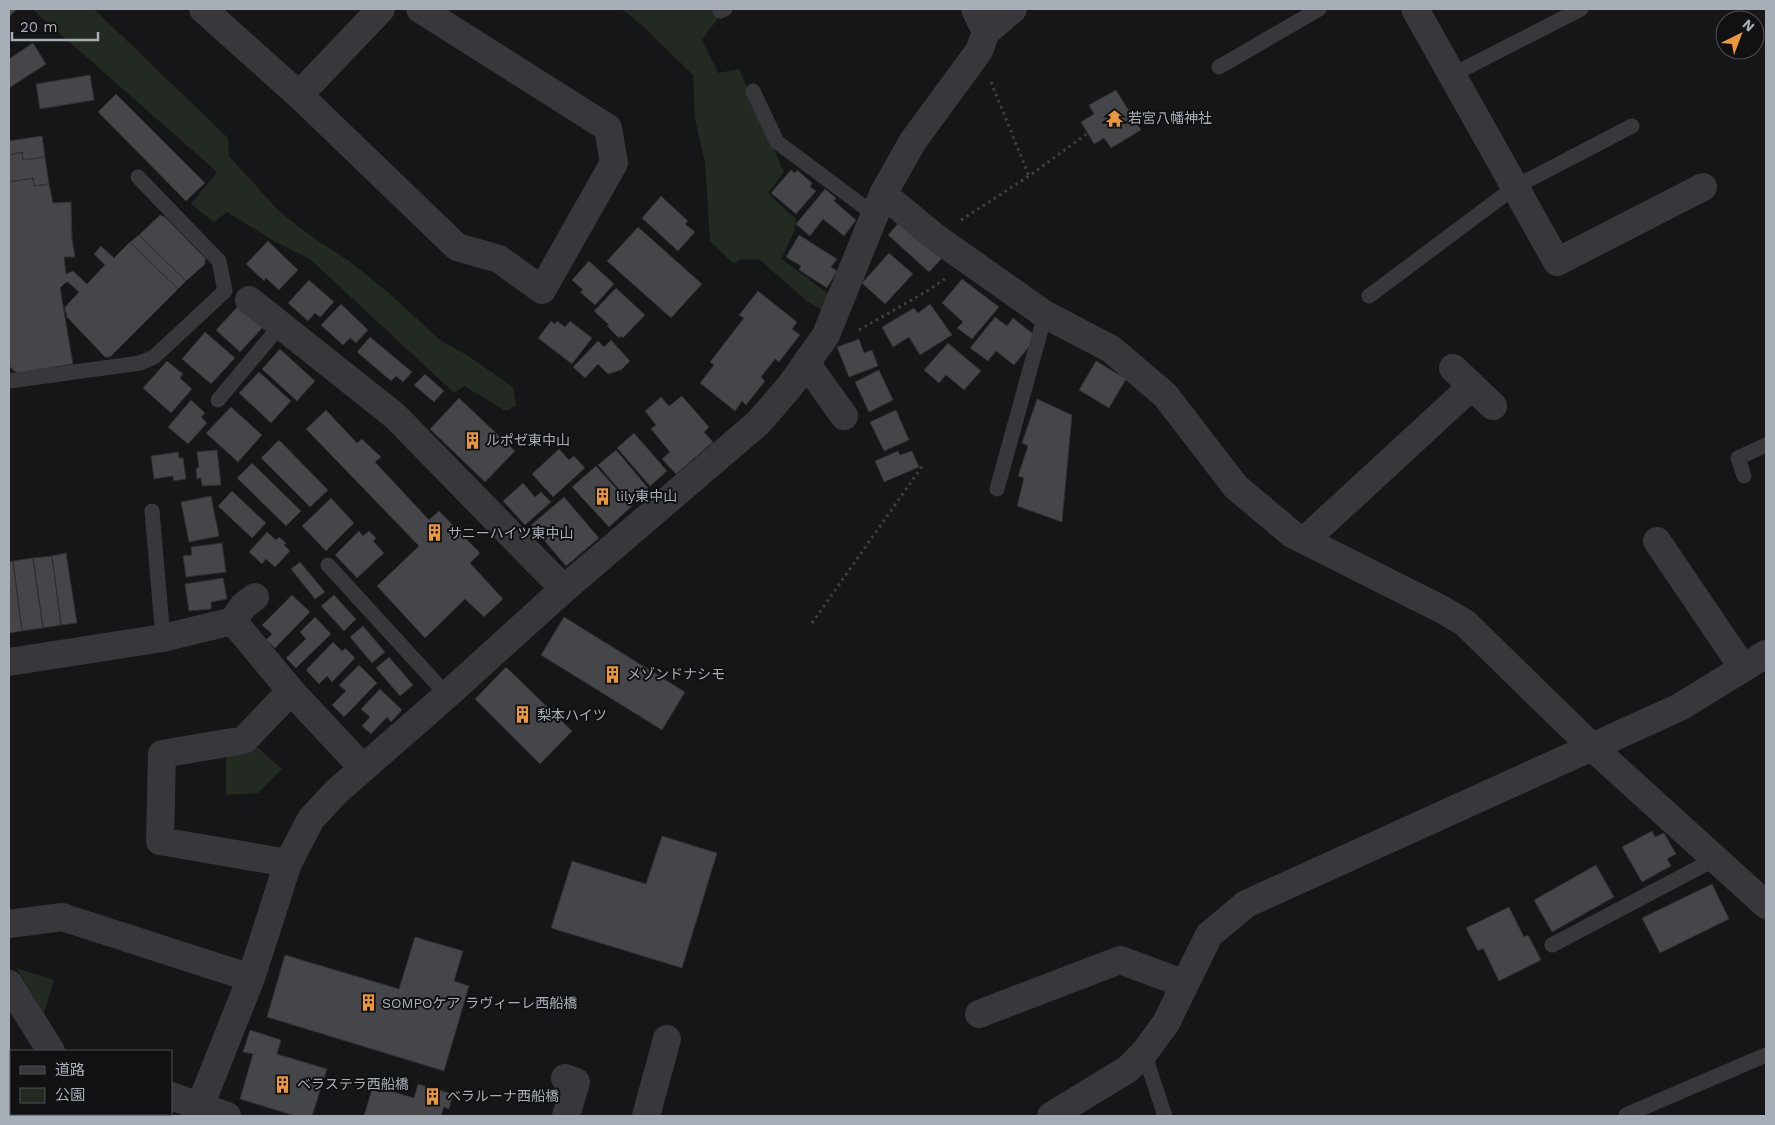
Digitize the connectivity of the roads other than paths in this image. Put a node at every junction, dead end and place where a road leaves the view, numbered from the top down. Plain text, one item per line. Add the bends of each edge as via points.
1 (204, 9) edge
2 (381, 9) edge
3 (420, 9) edge
4 (1013, 9) edge
5 (1319, 9) edge
6 (1415, 9) edge
7 (1581, 9) edge
8 (980, 30) edge
9 (1219, 67) dead end
10 (1452, 75) junction
11 (752, 91) dead end
12 (299, 95) junction
13 (1632, 126) dead end
14 (138, 177) dead end
15 (1515, 187) junction
16 (1703, 187) dead end
17 (879, 204) junction
18 (1369, 296) dead end
19 (249, 300) dead end
20 (1045, 315) junction
21 (280, 326) junction
22 (806, 363) junction
23 (9, 381) edge
24 (218, 400) dead end
25 (1493, 406) dead end
26 (844, 416) dead end
27 (1766, 446) edge
28 (1744, 476) dead end
29 (997, 489) dead end
30 (152, 511) dead end
31 (1305, 540) junction
32 (1657, 541) dead end
33 (328, 565) dead end
34 (564, 589) junction
35 (255, 597) dead end
36 (233, 621) junction
37 (163, 638) junction
38 (1766, 654) edge
39 (9, 662) edge
40 (1743, 668) junction
41 (291, 691) junction
42 (448, 695) junction
43 (1592, 747) junction
44 (363, 768) junction
45 (1716, 859) junction
46 (288, 863) junction
47 (1766, 905) edge
48 (9, 924) edge
49 (1552, 945) dead end
50 (251, 978) junction
51 (9, 984) edge
52 (1185, 984) junction
53 (979, 1014) dead end
54 (667, 1039) dead end
55 (50, 1050) edge
56 (1144, 1053) junction
57 (1766, 1056) edge
58 (565, 1078) dead end
59 (172, 1097) edge
60 (197, 1111) edge
61 (227, 1116) edge
62 (566, 1116) edge
63 (646, 1116) edge
64 (1051, 1116) edge
65 (1165, 1116) edge
66 (1627, 1116) edge

1 - 12 street
2 - 12 street
3 - 12 street via 608,128 614,163 542,290 499,259 457,247
4 - 8 street
5 - 9 lane
6 - 10 street
7 - 10 lane
8 - 17 street
10 - 15 street
11 - 17 lane via 777,142
13 - 15 lane
14 - 23 lane via 218,261 225,292 154,357 140,363
15 - 16 street via 1557,262
15 - 18 lane
17 - 20 street via 935,237
17 - 22 street via 826,335
19 - 21 street
20 - 29 lane
20 - 31 street via 1111,349 1145,378 1165,396 1236,487 1292,534
21 - 24 lane
21 - 34 street via 395,416
22 - 26 street
22 - 34 street via 758,422
25 - 31 street via 1463,377
27 - 28 lane via 1738,458
30 - 37 lane
31 - 43 street via 1465,623
32 - 40 street
33 - 42 lane
34 - 42 street
35 - 36 street via 243,606
36 - 37 street
36 - 41 street
37 - 39 street
38 - 40 street
40 - 43 street via 1680,707
41 - 44 street
41 - 46 street via 244,740 162,754 160,841
42 - 44 street
43 - 45 street
43 - 52 street via 1246,904 1209,936
44 - 46 street via 311,819
45 - 47 street
45 - 49 lane
46 - 50 street
48 - 50 street via 62,918
50 - 60 street
51 - 55 street
52 - 53 street via 1120,960
52 - 56 street via 1166,1022
54 - 63 street
56 - 64 street via 1128,1068
56 - 65 lane
57 - 66 lane
58 - 62 street via 576,1082
59 - 60 street
60 - 61 street

